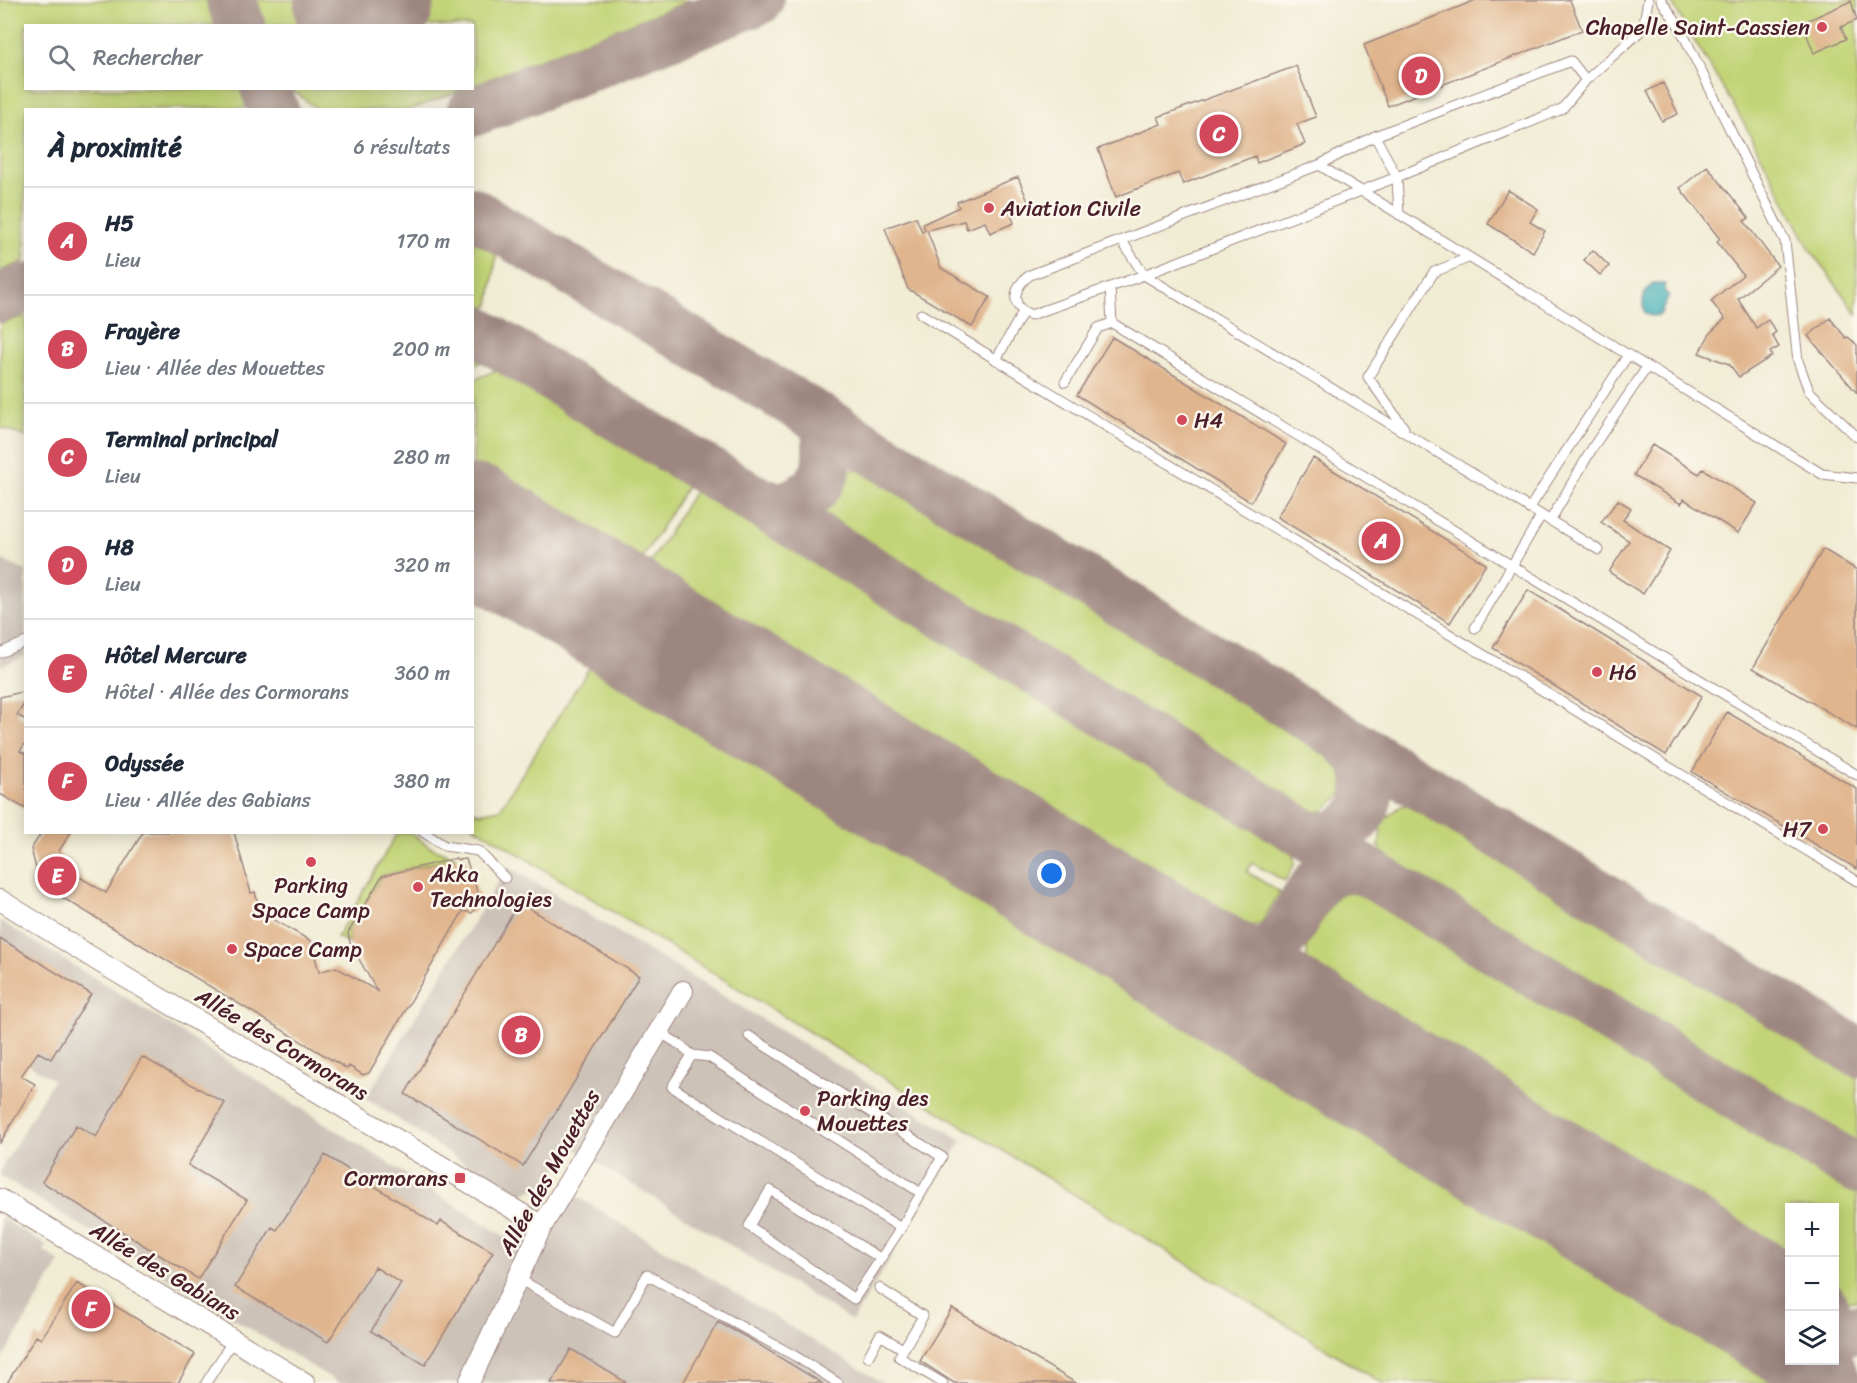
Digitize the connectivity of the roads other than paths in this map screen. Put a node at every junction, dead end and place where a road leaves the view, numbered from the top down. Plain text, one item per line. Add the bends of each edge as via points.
1 (1648, 0) edge
2 (1661, 0) edge
3 (1586, 80) junction
4 (1375, 136) junction
5 (1319, 165) junction
6 (1397, 177) junction
7 (1359, 191) junction
8 (1399, 215) junction
9 (1122, 241) junction
10 (1468, 258) junction
11 (1144, 275) junction
12 (1110, 287) junction
13 (1023, 312) junction
14 (921, 314) dead end
15 (1112, 323) junction
16 (1628, 355) junction
17 (996, 360) junction
18 (1647, 367) junction
19 (1065, 382) dead end
20 (1407, 433) junction
21 (1857, 438) edge
22 (1857, 478) edge
23 (1529, 509) junction
24 (1545, 518) junction
25 (1599, 550) dead end
26 (1511, 564) junction
27 (1475, 628) dead end
28 (24, 643) edge
29 (0, 653) edge
30 (1857, 775) edge
31 (426, 834) edge
32 (505, 878) dead end
33 (1857, 881) edge
34 (0, 900) edge
35 (683, 991) dead end
36 (658, 1030) junction
37 (749, 1036) dead end
38 (692, 1055) junction
39 (921, 1193) junction
40 (0, 1199) edge
41 (542, 1226) junction
42 (901, 1228) junction
43 (880, 1258) junction
44 (517, 1278) junction
45 (879, 1288) dead end
46 (233, 1340) junction
47 (903, 1349) junction
48 (868, 1357) dead end
49 (206, 1383) edge
50 (305, 1383) edge
51 (470, 1383) edge
52 (838, 1383) edge
53 (943, 1383) edge

1 - 3 lane via 1643,29
2 - 21 lane via 1679,26 1785,241 1798,361 1809,392
3 - 4 lane via 1571,62
3 - 6 lane via 1562,109
4 - 5 lane
4 - 6 lane
5 - 7 lane
5 - 9 lane
6 - 7 lane
6 - 8 lane
7 - 8 lane
7 - 11 lane
8 - 10 lane
9 - 11 lane
9 - 13 lane via 1020,282 1016,304
10 - 16 lane
10 - 20 lane via 1434,273 1368,377
11 - 12 lane
11 - 20 lane
12 - 13 lane via 1031,315
12 - 15 lane
13 - 17 lane
14 - 17 lane
15 - 19 lane via 1098,328
15 - 26 lane
16 - 18 lane
16 - 23 lane
17 - 33 lane
18 - 22 lane via 1822,474
18 - 24 lane
20 - 23 lane
23 - 24 lane
24 - 25 lane
24 - 26 lane
26 - 27 lane
26 - 30 lane
28 - 29 lane
31 - 32 lane via 445,846 478,851
34 - 41 street, Allée des Cormorans
35 - 36 street, Allée des Mouettes
36 - 38 lane
36 - 41 street, Allée des Mouettes
37 - 39 lane via 942,1157
38 - 39 lane via 709,1057
38 - 42 lane via 672,1087
39 - 42 lane
40 - 46 street, Allée des Gabians
41 - 44 street, Allée des Mouettes
42 - 43 lane
43 - 43 lane via 854,1299 749,1226 770,1190
44 - 51 street, Allée des Mouettes
44 - 52 lane via 615,1333 647,1275
45 - 47 lane via 923,1316
46 - 49 lane
46 - 50 street, Allée des Gabians
47 - 48 lane via 880,1335
47 - 53 lane via 899,1357

